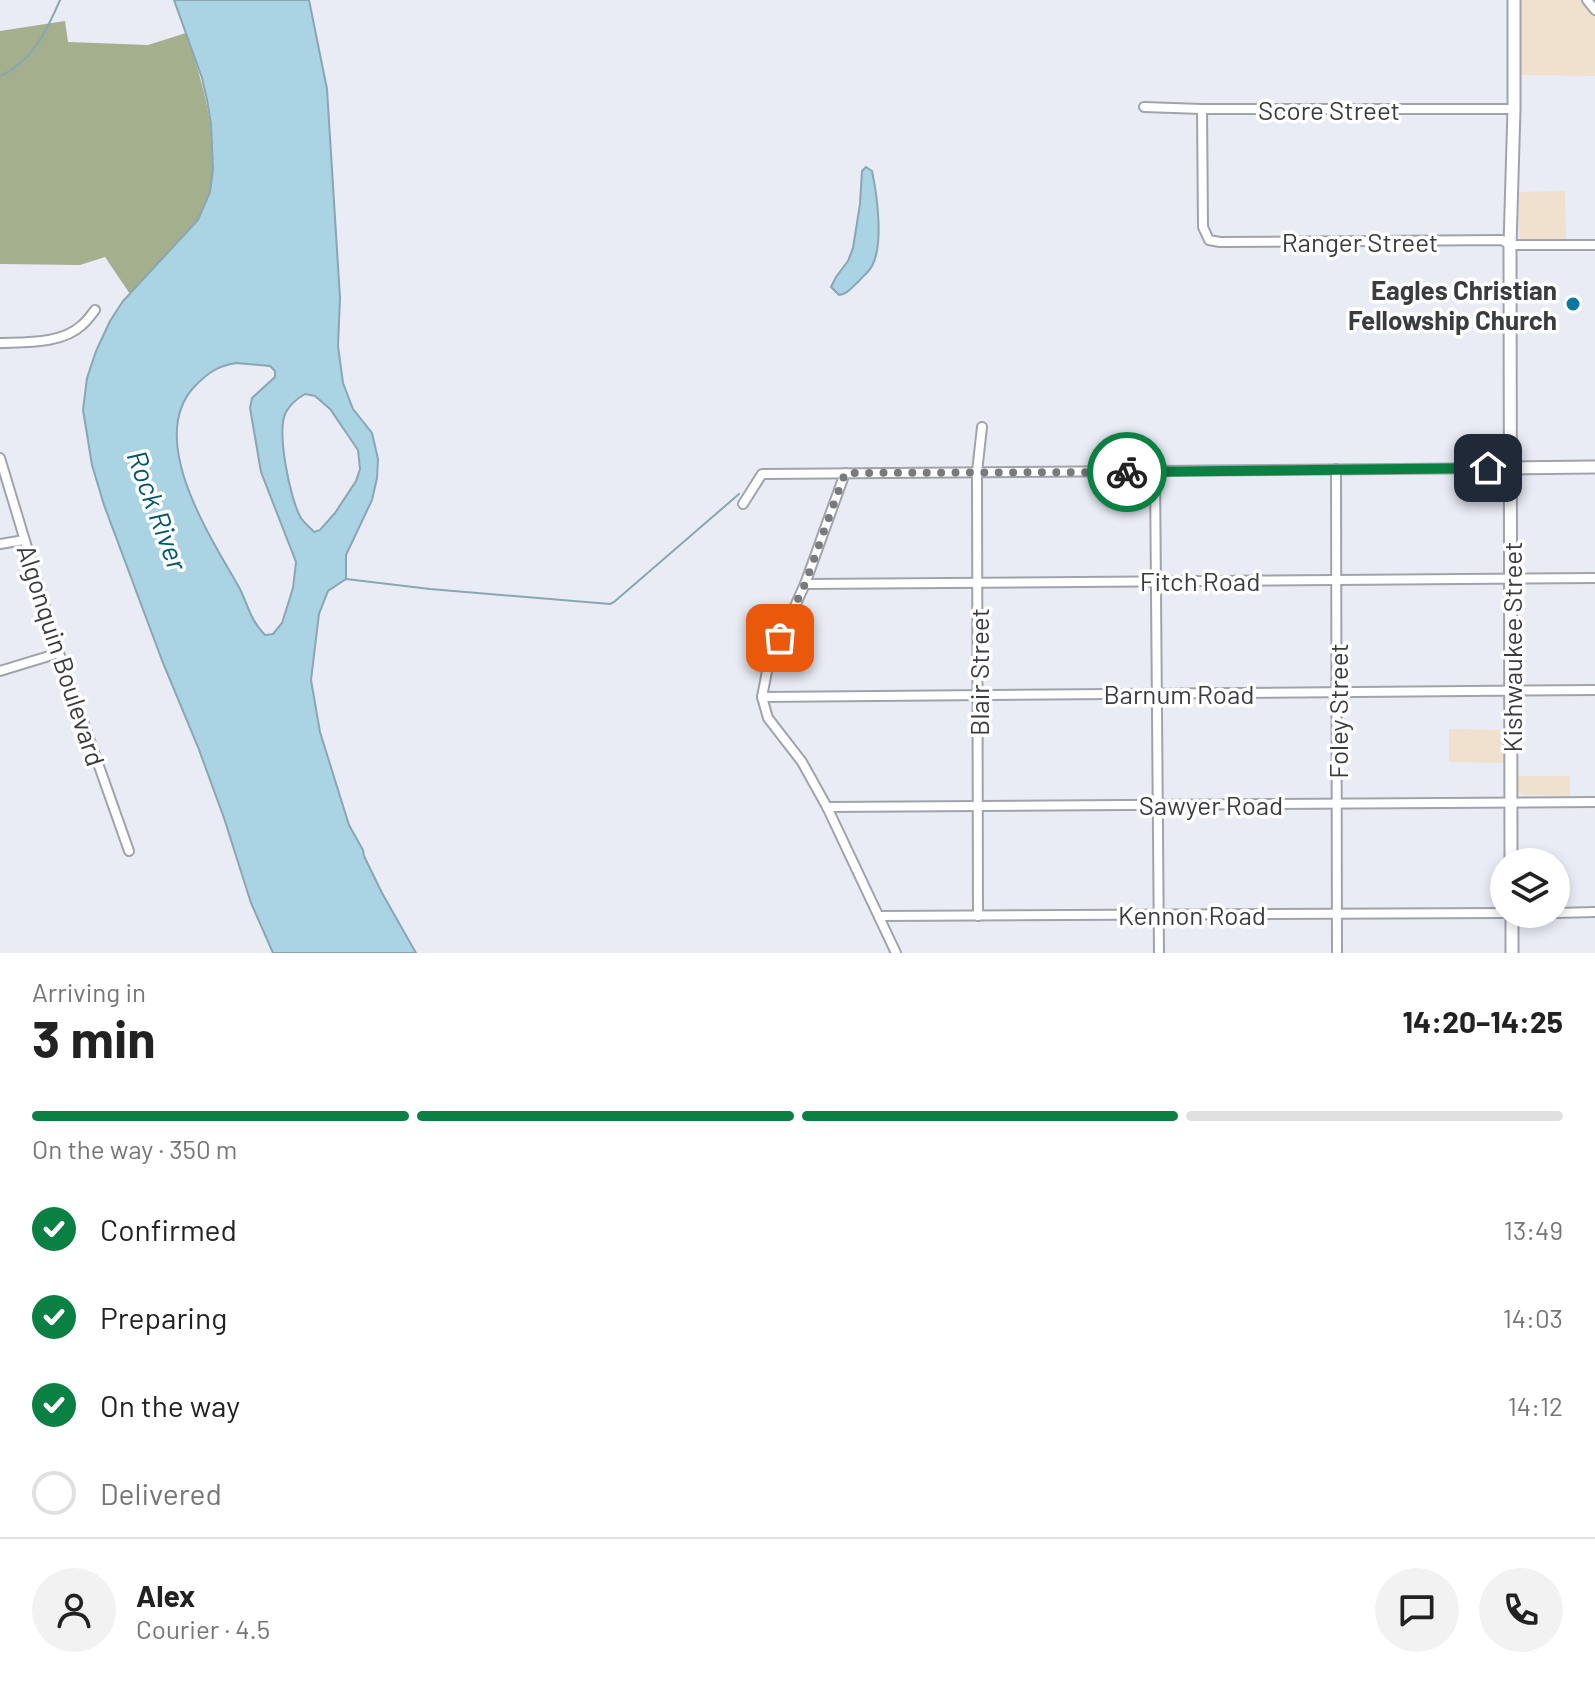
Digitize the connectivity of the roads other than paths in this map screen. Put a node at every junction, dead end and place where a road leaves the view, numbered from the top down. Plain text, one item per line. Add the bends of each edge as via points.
1 (1514, 0) edge
2 (1587, 0) edge
3 (1595, 10) edge
4 (1144, 107) dead end
5 (1202, 109) junction
6 (1514, 109) junction
7 (1510, 245) junction
8 (1595, 245) edge
9 (95, 310) dead end
10 (0, 343) edge
11 (982, 427) dead end
12 (0, 458) edge
13 (1595, 467) edge
14 (1511, 468) junction
15 (1336, 469) junction
16 (1155, 471) junction
17 (977, 472) junction
18 (845, 473) junction
19 (743, 504) dead end
20 (24, 540) junction
21 (0, 544) edge
22 (1595, 578) edge
23 (1511, 579) junction
24 (1336, 580) junction
25 (1156, 581) junction
26 (977, 583) junction
27 (805, 584) junction
28 (59, 653) junction
29 (0, 671) edge
30 (1511, 690) junction
31 (1595, 690) edge
32 (1337, 691) junction
33 (1157, 693) junction
34 (978, 694) junction
35 (762, 697) junction
36 (1511, 802) junction
37 (1595, 802) edge
38 (1337, 803) junction
39 (1159, 804) junction
40 (979, 806) junction
41 (827, 807) junction
42 (1511, 848) edge
43 (129, 851) dead end
44 (1595, 912) edge
45 (1337, 913) junction
46 (1490, 913) edge
47 (1570, 913) edge
48 (1158, 914) junction
49 (879, 916) junction
50 (978, 916) junction
51 (1512, 928) edge
52 (896, 953) edge
53 (1159, 953) edge
54 (1337, 953) edge
55 (1512, 953) edge

1 - 6 street, Kishwaukee Street
2 - 3 street
4 - 5 street, Score Street
5 - 6 street, Score Street
5 - 7 street, Ranger Street via 1203,227 1209,240 1502,240
6 - 7 street, Kishwaukee Street
7 - 8 street, Ranger Street
7 - 14 street, Kishwaukee Street
9 - 10 street via 70,334
11 - 17 street, Blair Street
12 - 20 street, Algonquin Boulevard
13 - 14 street
14 - 15 street
14 - 23 street, Kishwaukee Street
15 - 16 street
15 - 24 street, Foley Street
16 - 17 street
16 - 25 street
17 - 18 street
17 - 26 street, Blair Street
18 - 19 street via 762,474
18 - 27 street
20 - 21 street
20 - 28 street, Algonquin Boulevard
22 - 23 street, Fitch Road
23 - 24 street, Fitch Road
23 - 30 street, Kishwaukee Street
24 - 25 street, Fitch Road
24 - 32 street, Foley Street
25 - 26 street, Fitch Road
25 - 33 street
26 - 27 street, Fitch Road
26 - 34 street, Blair Street
27 - 35 street via 768,666
28 - 29 street
28 - 43 street, Algonquin Boulevard
30 - 31 street, Barnum Road
30 - 32 street, Barnum Road
30 - 36 street, Kishwaukee Street
32 - 33 street, Barnum Road
32 - 38 street, Foley Street
33 - 34 street, Barnum Road
33 - 39 street
34 - 35 street, Barnum Road
34 - 40 street, Blair Street
35 - 41 street via 768,718 802,762
36 - 37 street, Sawyer Road
36 - 38 street, Sawyer Road
36 - 42 street, Kishwaukee Street
38 - 39 street, Sawyer Road
38 - 45 street, Foley Street
39 - 40 street, Sawyer Road
39 - 48 street
40 - 41 street, Sawyer Road
40 - 50 street, Blair Street
41 - 49 street
44 - 47 street
45 - 46 street, Kennon Road
45 - 48 street, Kennon Road
45 - 54 street, Foley Street
48 - 50 street, Kennon Road
48 - 53 street
49 - 50 street, Kennon Road
49 - 52 street
51 - 55 street

